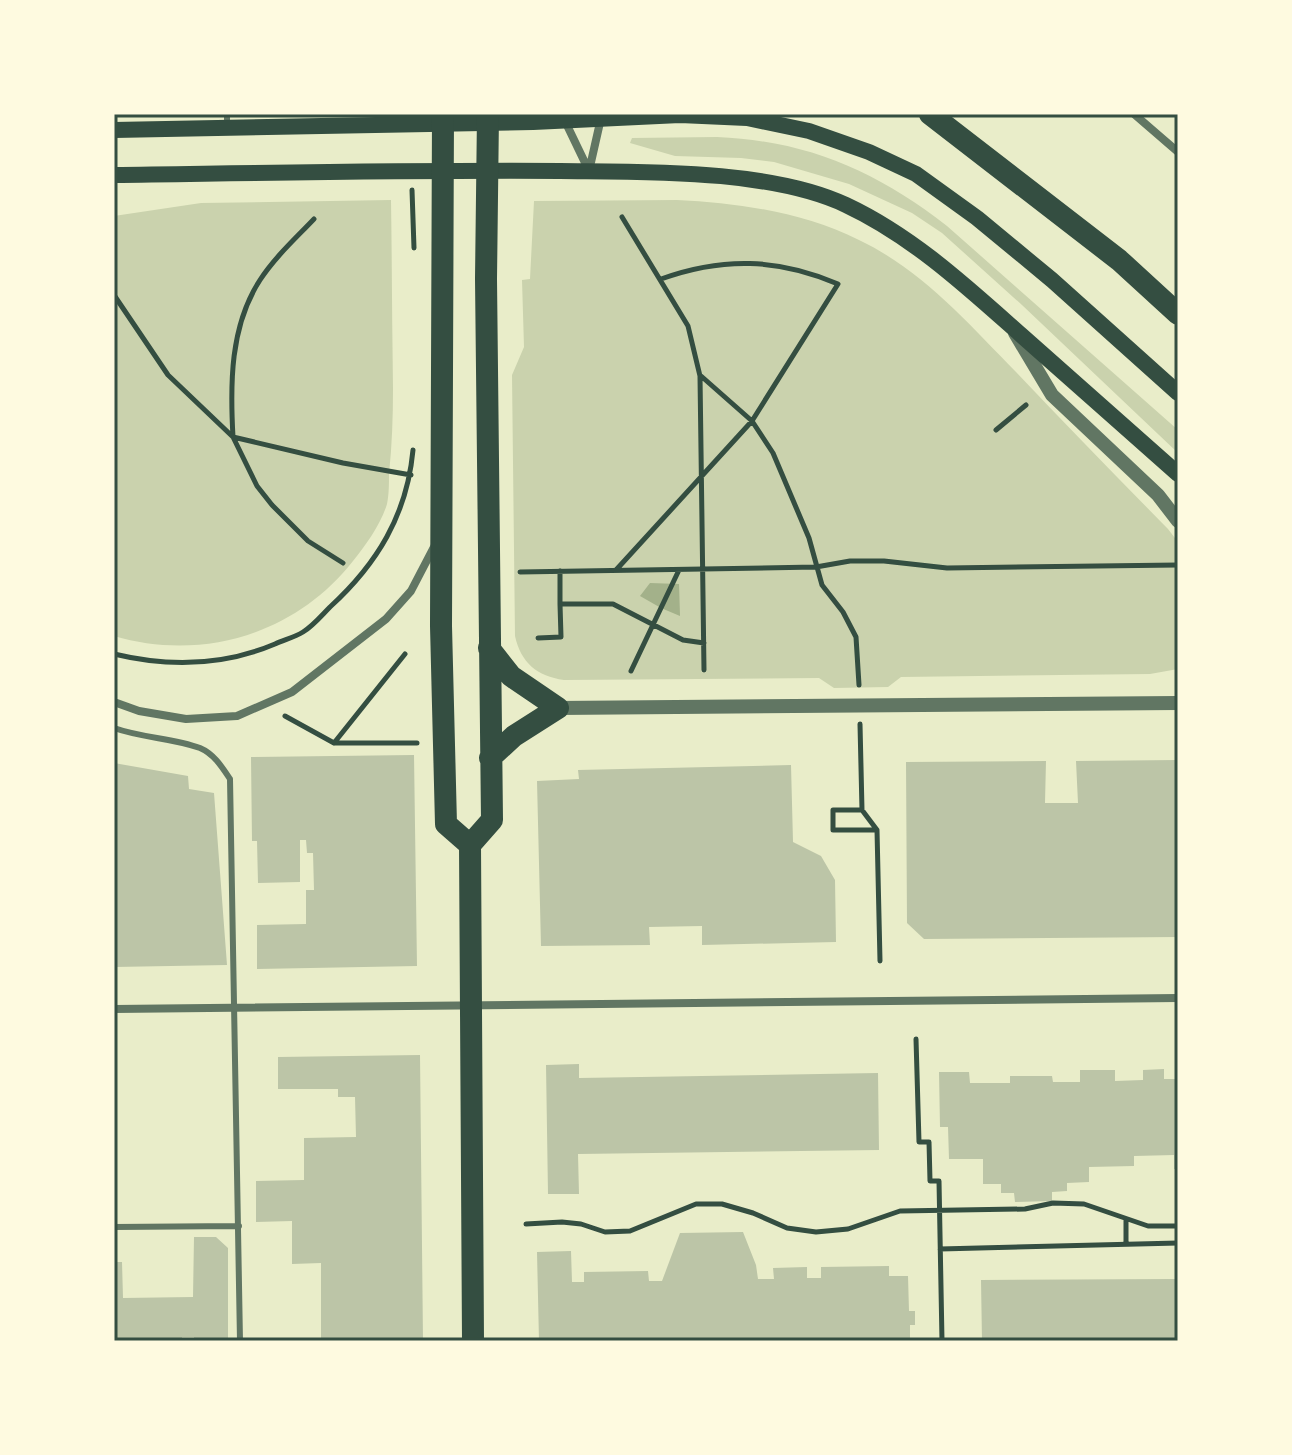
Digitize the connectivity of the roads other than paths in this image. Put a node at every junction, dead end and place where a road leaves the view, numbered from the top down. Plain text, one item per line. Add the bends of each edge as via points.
1 (443, 114) edge
2 (488, 114) edge
3 (930, 114) edge
4 (1134, 114) edge
5 (601, 116) edge
6 (563, 117) edge
7 (347, 119) edge
8 (227, 121) edge
9 (114, 130) edge
10 (1178, 152) edge
11 (589, 172) junction
12 (114, 175) edge
13 (1178, 314) edge
14 (1010, 326) junction
15 (1178, 393) edge
16 (1178, 474) edge
17 (1178, 521) edge
18 (443, 530) junction
19 (489, 648) junction
20 (114, 702) edge
21 (1178, 703) edge
22 (558, 708) junction
23 (114, 728) edge
24 (490, 758) junction
25 (470, 845) junction
26 (1178, 998) edge
27 (470, 1004) junction
28 (235, 1007) junction
29 (114, 1009) edge
30 (239, 1226) junction
31 (114, 1227) edge
32 (240, 1341) edge
33 (473, 1341) edge

1 - 18 highway
2 - 19 highway
3 - 13 highway via 1119,260
4 - 10 street
5 - 6 main road
5 - 11 street
5 - 15 main road via 747,118 809,131 881,157 916,174 977,218
6 - 7 main road
6 - 11 street
7 - 8 main road
8 - 9 main road
11 - 12 main road
11 - 14 main road via 734,179 844,204 895,231
14 - 16 main road
14 - 17 street via 1052,395 1158,495
18 - 20 street via 411,591 386,619 292,692 237,716 186,719
18 - 25 highway via 446,824
19 - 22 highway via 511,676
19 - 24 highway
21 - 22 street
22 - 24 highway
23 - 28 lane via 201,749 230,779
24 - 25 highway via 492,820
25 - 27 highway
26 - 27 street
27 - 28 street
27 - 33 highway
28 - 29 street
28 - 30 lane
30 - 31 lane
30 - 32 lane

